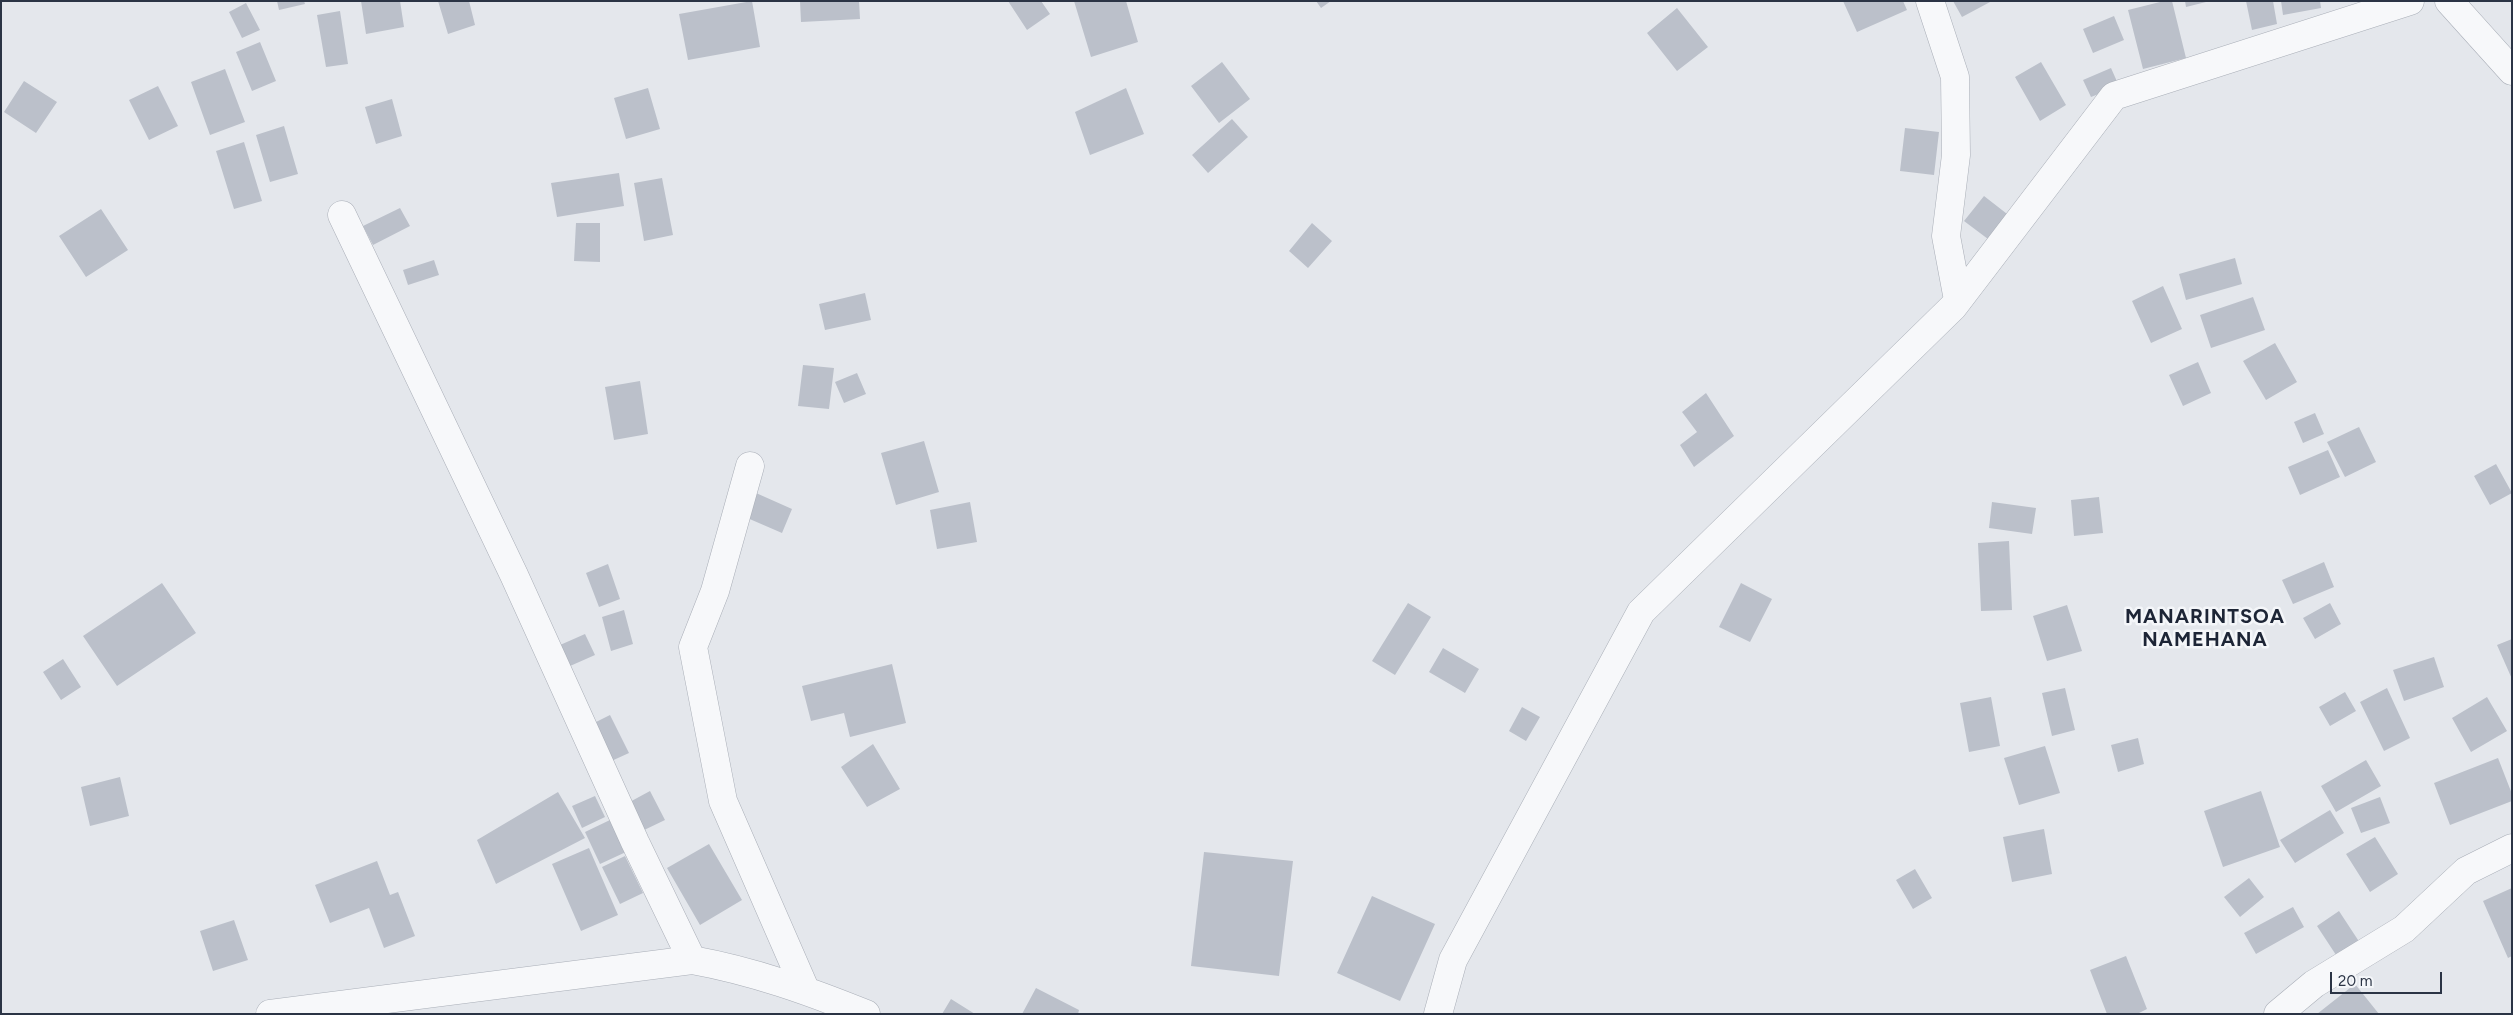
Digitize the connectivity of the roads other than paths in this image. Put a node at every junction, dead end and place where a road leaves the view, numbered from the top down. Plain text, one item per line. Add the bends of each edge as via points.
1 (1930, 1) edge
2 (2449, 1) edge
3 (2401, 3) edge
4 (2512, 70) edge
5 (342, 215) dead end
6 (1958, 300) junction
7 (750, 466) dead end
8 (2512, 848) edge
9 (692, 960) junction
10 (805, 989) junction
11 (270, 1014) edge
12 (866, 1014) edge
13 (1438, 1014) edge
14 (2278, 1014) edge

1 - 6 street via 1955,77 1956,155 1946,236
2 - 4 street
3 - 6 street via 2114,96
5 - 9 street via 514,575
6 - 13 street via 1641,612 1453,960
7 - 10 street via 714,592 693,647 723,801
8 - 14 street via 2466,870 2404,929 2314,984
9 - 10 street via 737,968
9 - 11 street
10 - 12 street

